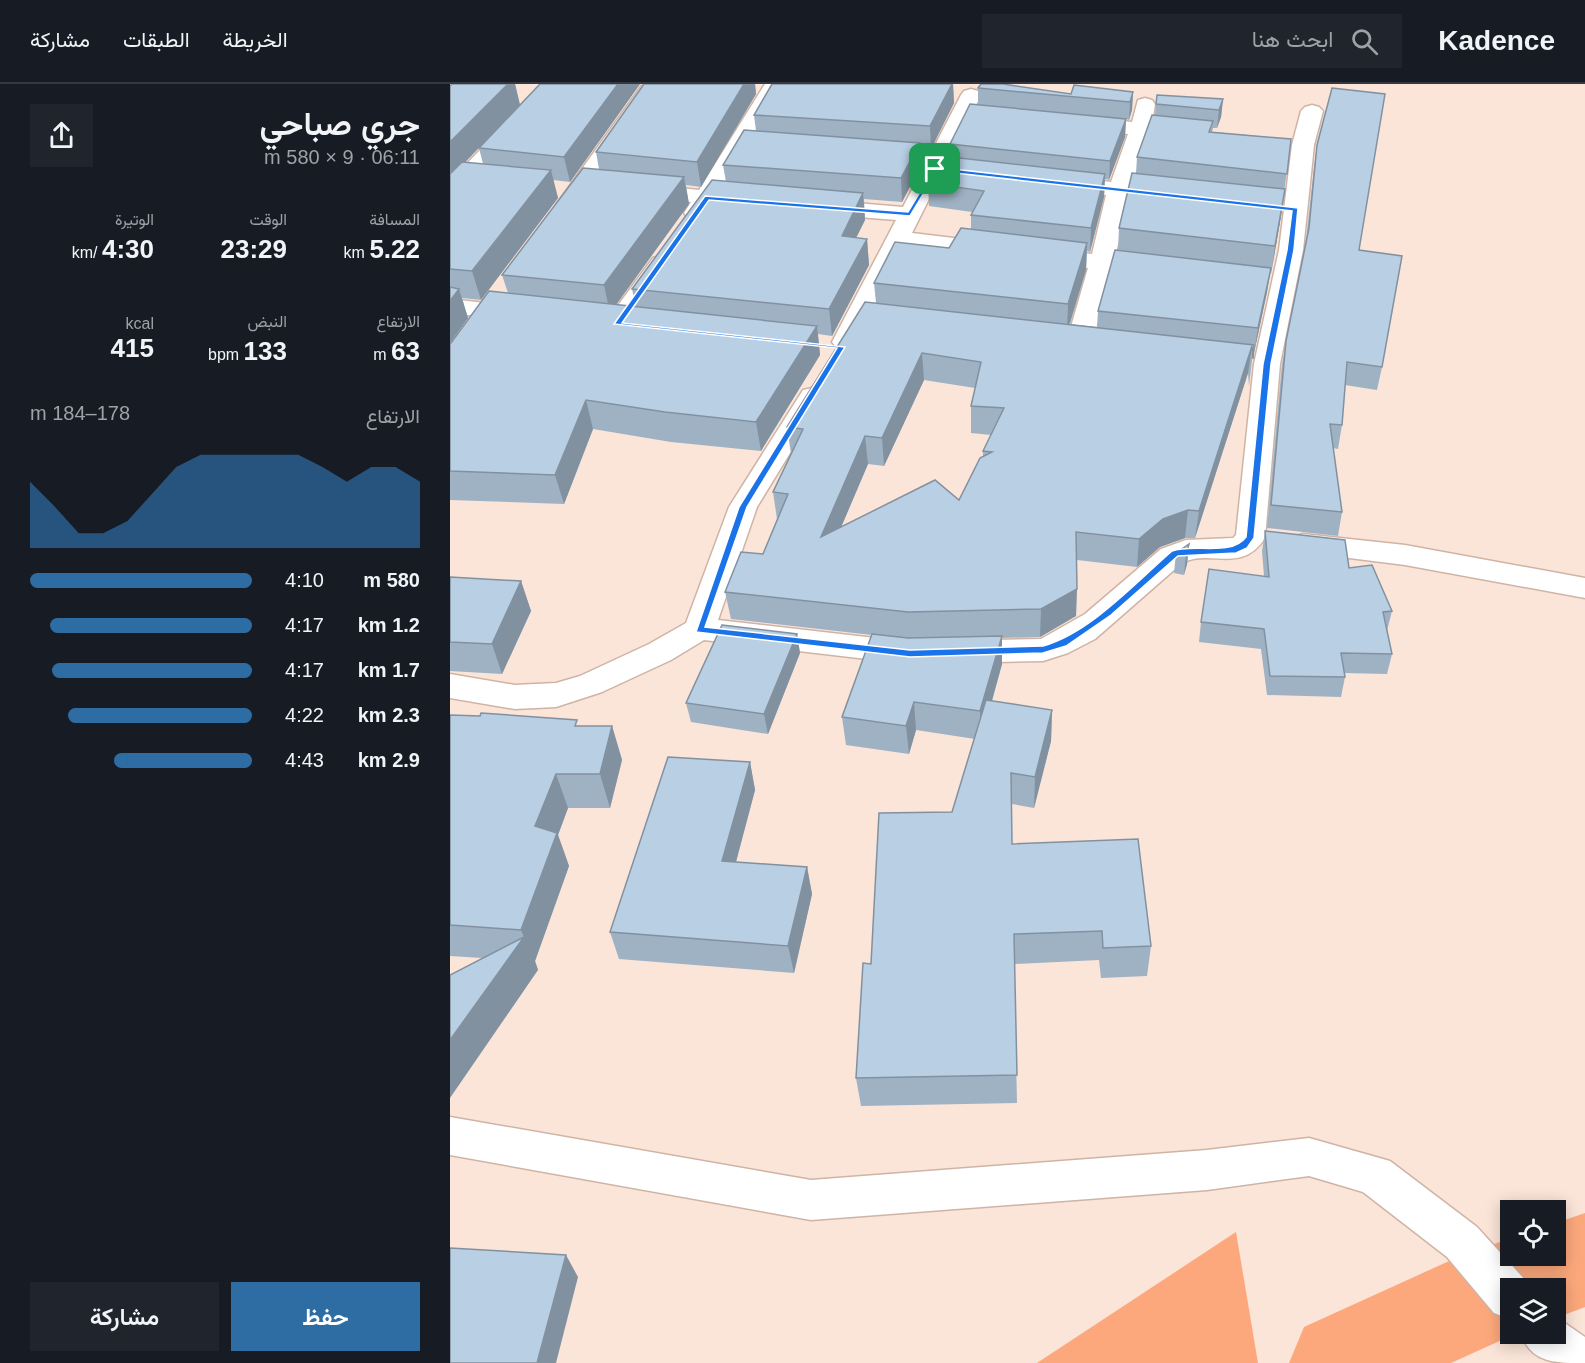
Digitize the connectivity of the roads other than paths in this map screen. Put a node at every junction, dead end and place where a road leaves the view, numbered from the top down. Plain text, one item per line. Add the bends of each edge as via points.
1 (555, 84) edge
2 (653, 84) edge
3 (775, 84) edge
4 (1145, 104) dead end
5 (974, 108) edge
6 (1312, 111) dead end
7 (1058, 121) edge
8 (1141, 129) junction
9 (1210, 136) edge
10 (739, 144) junction
11 (762, 146) edge
12 (1038, 181) edge
13 (486, 182) edge
14 (457, 187) edge
15 (588, 188) junction
16 (1119, 190) junction
17 (708, 198) junction
18 (1189, 198) edge
19 (767, 202) edge
20 (803, 205) edge
21 (910, 214) junction
22 (557, 219) edge
23 (687, 227) edge
24 (898, 238) junction
25 (673, 246) edge
26 (1102, 263) junction
27 (1181, 272) edge
28 (450, 306) edge
29 (546, 317) edge
30 (617, 324) edge
31 (1079, 344) edge
32 (1250, 538) junction
33 (1577, 583) edge
34 (699, 629) junction
35 (450, 686) edge
36 (450, 1136) edge
37 (1500, 1286) edge
38 (1545, 1344) edge
39 (1582, 1363) edge

1 - 14 street
2 - 15 street
3 - 10 street
4 - 8 street
5 - 21 street
6 - 32 street via 1291,144 1284,208 1291,250 1271,283 1255,363
7 - 8 street
8 - 9 street
8 - 16 street
10 - 11 street
10 - 17 street
12 - 16 street
13 - 14 street
15 - 17 street
15 - 22 street
16 - 18 street
16 - 26 street
17 - 19 street
17 - 23 street
20 - 21 street
21 - 24 street
24 - 26 street
24 - 34 street via 870,320 829,358 743,507
25 - 30 street
26 - 27 street
26 - 31 street
28 - 29 street
32 - 33 street via 1405,555
32 - 34 street via 1236,550 1175,554 1108,613 1063,644 1043,650 910,653
34 - 35 street via 591,684 556,695 515,697
36 - 37 street via 811,1200 1207,1170 1309,1157 1375,1175 1462,1242
38 - 39 street

